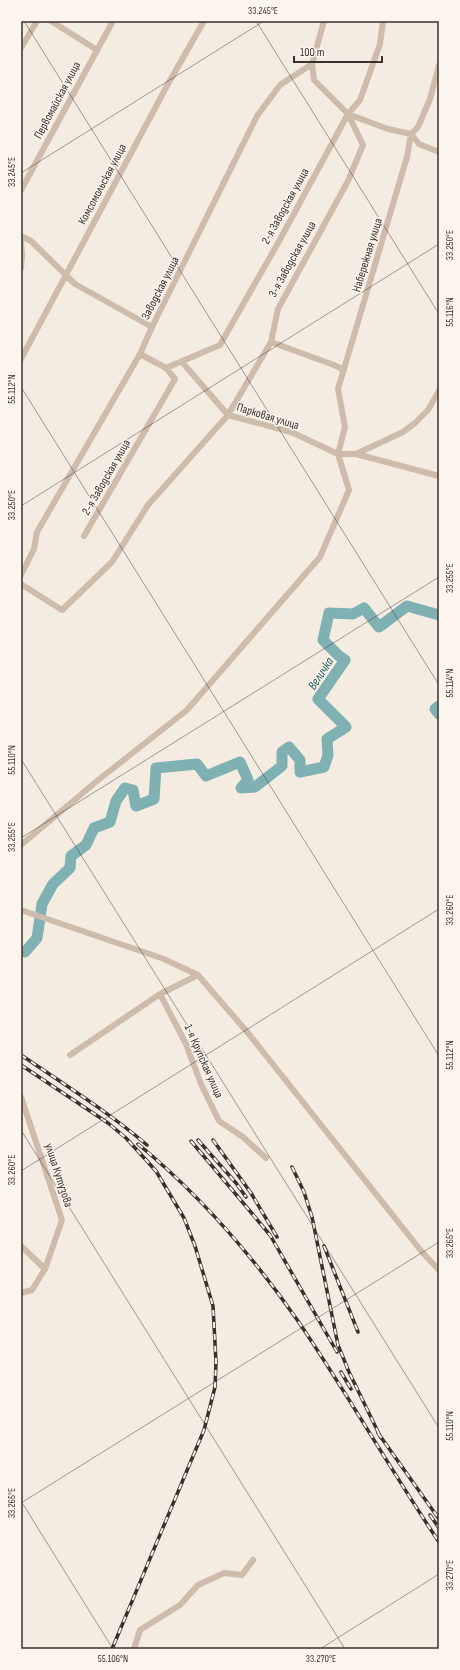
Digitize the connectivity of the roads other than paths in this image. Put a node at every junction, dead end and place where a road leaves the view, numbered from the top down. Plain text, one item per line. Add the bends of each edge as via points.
1 (38, 21) edge
2 (51, 21) edge
3 (113, 21) edge
4 (204, 21) edge
5 (324, 21) edge
6 (383, 21) edge
7 (21, 48) edge
8 (97, 50) junction
9 (312, 64) junction
10 (439, 65) edge
11 (437, 85) edge
12 (348, 114) junction
13 (411, 134) junction
14 (439, 152) edge
15 (21, 190) edge
16 (21, 236) edge
17 (21, 241) edge
18 (21, 268) edge
19 (66, 274) junction
20 (152, 327) junction
21 (271, 342) junction
22 (140, 354) junction
23 (21, 359) edge
24 (182, 362) junction
25 (166, 368) junction
26 (344, 370) junction
27 (439, 391) edge
28 (228, 415) junction
29 (338, 454) junction
30 (356, 454) junction
31 (439, 476) edge
32 (84, 536) dead end
33 (21, 574) edge
34 (21, 584) edge
35 (21, 845) edge
36 (24, 912) edge
37 (198, 975) junction
38 (160, 994) junction
39 (70, 1055) dead end
40 (22, 1098) edge
41 (266, 1158) dead end
42 (21, 1246) edge
43 (45, 1269) junction
44 (439, 1270) edge
45 (21, 1293) edge
46 (253, 1560) dead end
47 (134, 1649) edge

1 - 7 street
2 - 8 street
3 - 8 street, Первомайская улица
4 - 19 street, Комсомольская улица
5 - 9 street
6 - 12 street, 2-я Заводская улица via 380,44 360,100
8 - 15 street, Первомайская улица
9 - 12 street via 314,80
9 - 20 street, Заводская улица via 280,85 258,116
10 - 11 street, Набережная улица
11 - 13 street, Набережная улица via 418,127
12 - 13 street via 388,129
12 - 21 street, 3-я Заводская улица via 364,145 348,181 278,310
12 - 24 street, 2-я Заводская улица via 220,345
13 - 14 street via 419,144
13 - 26 street, Набережная улица via 407,156
16 - 19 street
17 - 18 street
19 - 20 street via 75,284
19 - 23 street, Комсомольская улица
20 - 22 street, Заводская улица
21 - 26 street
21 - 28 street, 3-я Заводская улица
22 - 25 street
22 - 33 street, Заводская улица via 37,532 34,549
24 - 25 street, 2-я Заводская улица
24 - 28 street
25 - 32 street, 2-я Заводская улица via 175,379
26 - 29 street, Набережная улица via 338,389 345,427
27 - 30 street, Парковая улица via 428,410 415,424
28 - 29 street, Парковая улица via 291,432
28 - 34 street, Парковая улица via 148,506 112,562 62,610
29 - 30 street, Парковая улица
29 - 35 street via 349,490 320,557 188,710
30 - 31 street
36 - 37 street via 164,959
37 - 38 street
37 - 44 street via 248,1033
38 - 39 street
38 - 41 street, 1-я Крупская улица via 186,1044 201,1084 219,1120
40 - 43 street, улица Кутузова via 62,1220
42 - 43 street
43 - 45 street, улица Кутузова via 32,1290
46 - 47 street via 242,1575 224,1573 198,1585 180,1605 140,1630

